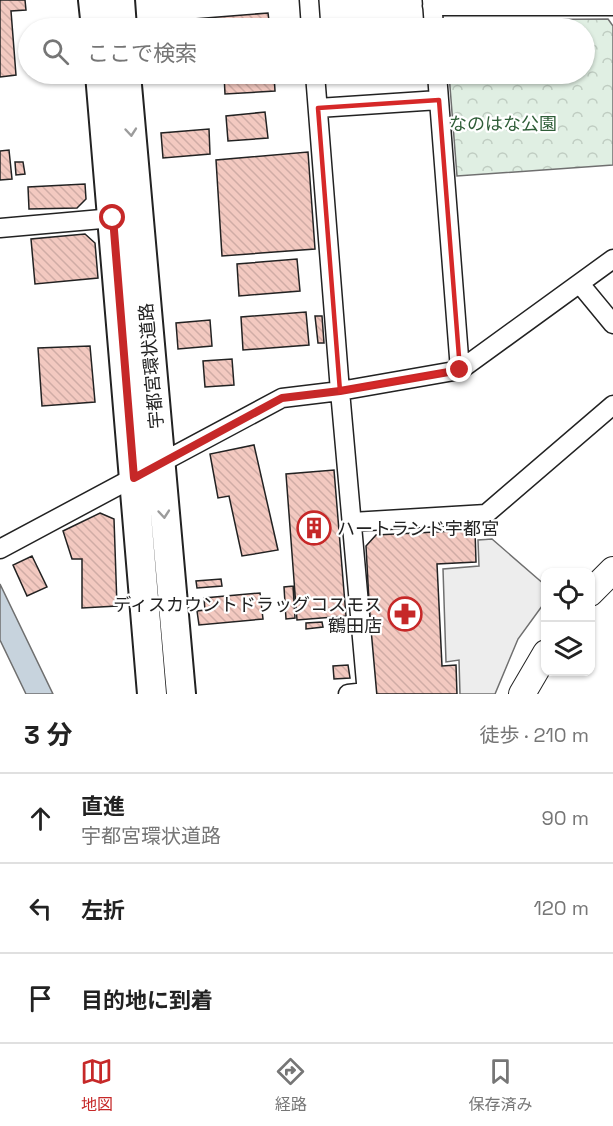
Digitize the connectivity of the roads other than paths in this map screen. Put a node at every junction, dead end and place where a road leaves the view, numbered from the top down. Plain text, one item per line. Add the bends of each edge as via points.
1 (93, 0) edge
2 (120, 0) edge
3 (309, 0) edge
4 (432, 3) edge
5 (613, 6) edge
6 (95, 18) edge
7 (121, 18) edge
8 (310, 18) edge
9 (433, 18) edge
10 (101, 84) edge
11 (127, 84) edge
12 (316, 84) edge
13 (438, 84) edge
14 (439, 100) junction
15 (318, 108) junction
16 (113, 218) junction
17 (0, 228) edge
18 (613, 260) edge
19 (580, 284) junction
20 (613, 324) edge
21 (460, 370) junction
22 (340, 391) junction
23 (613, 405) edge
24 (159, 464) junction
25 (134, 478) junction
26 (352, 522) junction
27 (0, 549) edge
28 (613, 570) edge
29 (595, 589) edge
30 (541, 662) edge
31 (367, 693) edge
32 (152, 694) edge
33 (181, 694) edge
34 (348, 694) edge
35 (522, 694) edge

1 - 6 main road
2 - 7 main road
3 - 8 street
4 - 5 street
4 - 9 street
10 - 16 main road, 宇都宮環状道路
11 -> 24 main road, 宇都宮環状道路
12 - 15 street
13 - 14 street
14 - 15 street
14 - 21 street
15 - 22 street
16 - 17 street
16 - 25 main road, 宇都宮環状道路
18 - 19 street
19 - 20 street
19 - 21 street
21 - 22 street
22 - 24 street via 282,398
22 - 26 street
23 - 26 street via 486,514
24 - 25 street
24 -> 33 main road, 宇都宮環状道路
25 - 27 street
25 - 32 main road, 宇都宮環状道路
26 - 31 street
28 - 29 street
30 - 35 street
31 - 34 street

